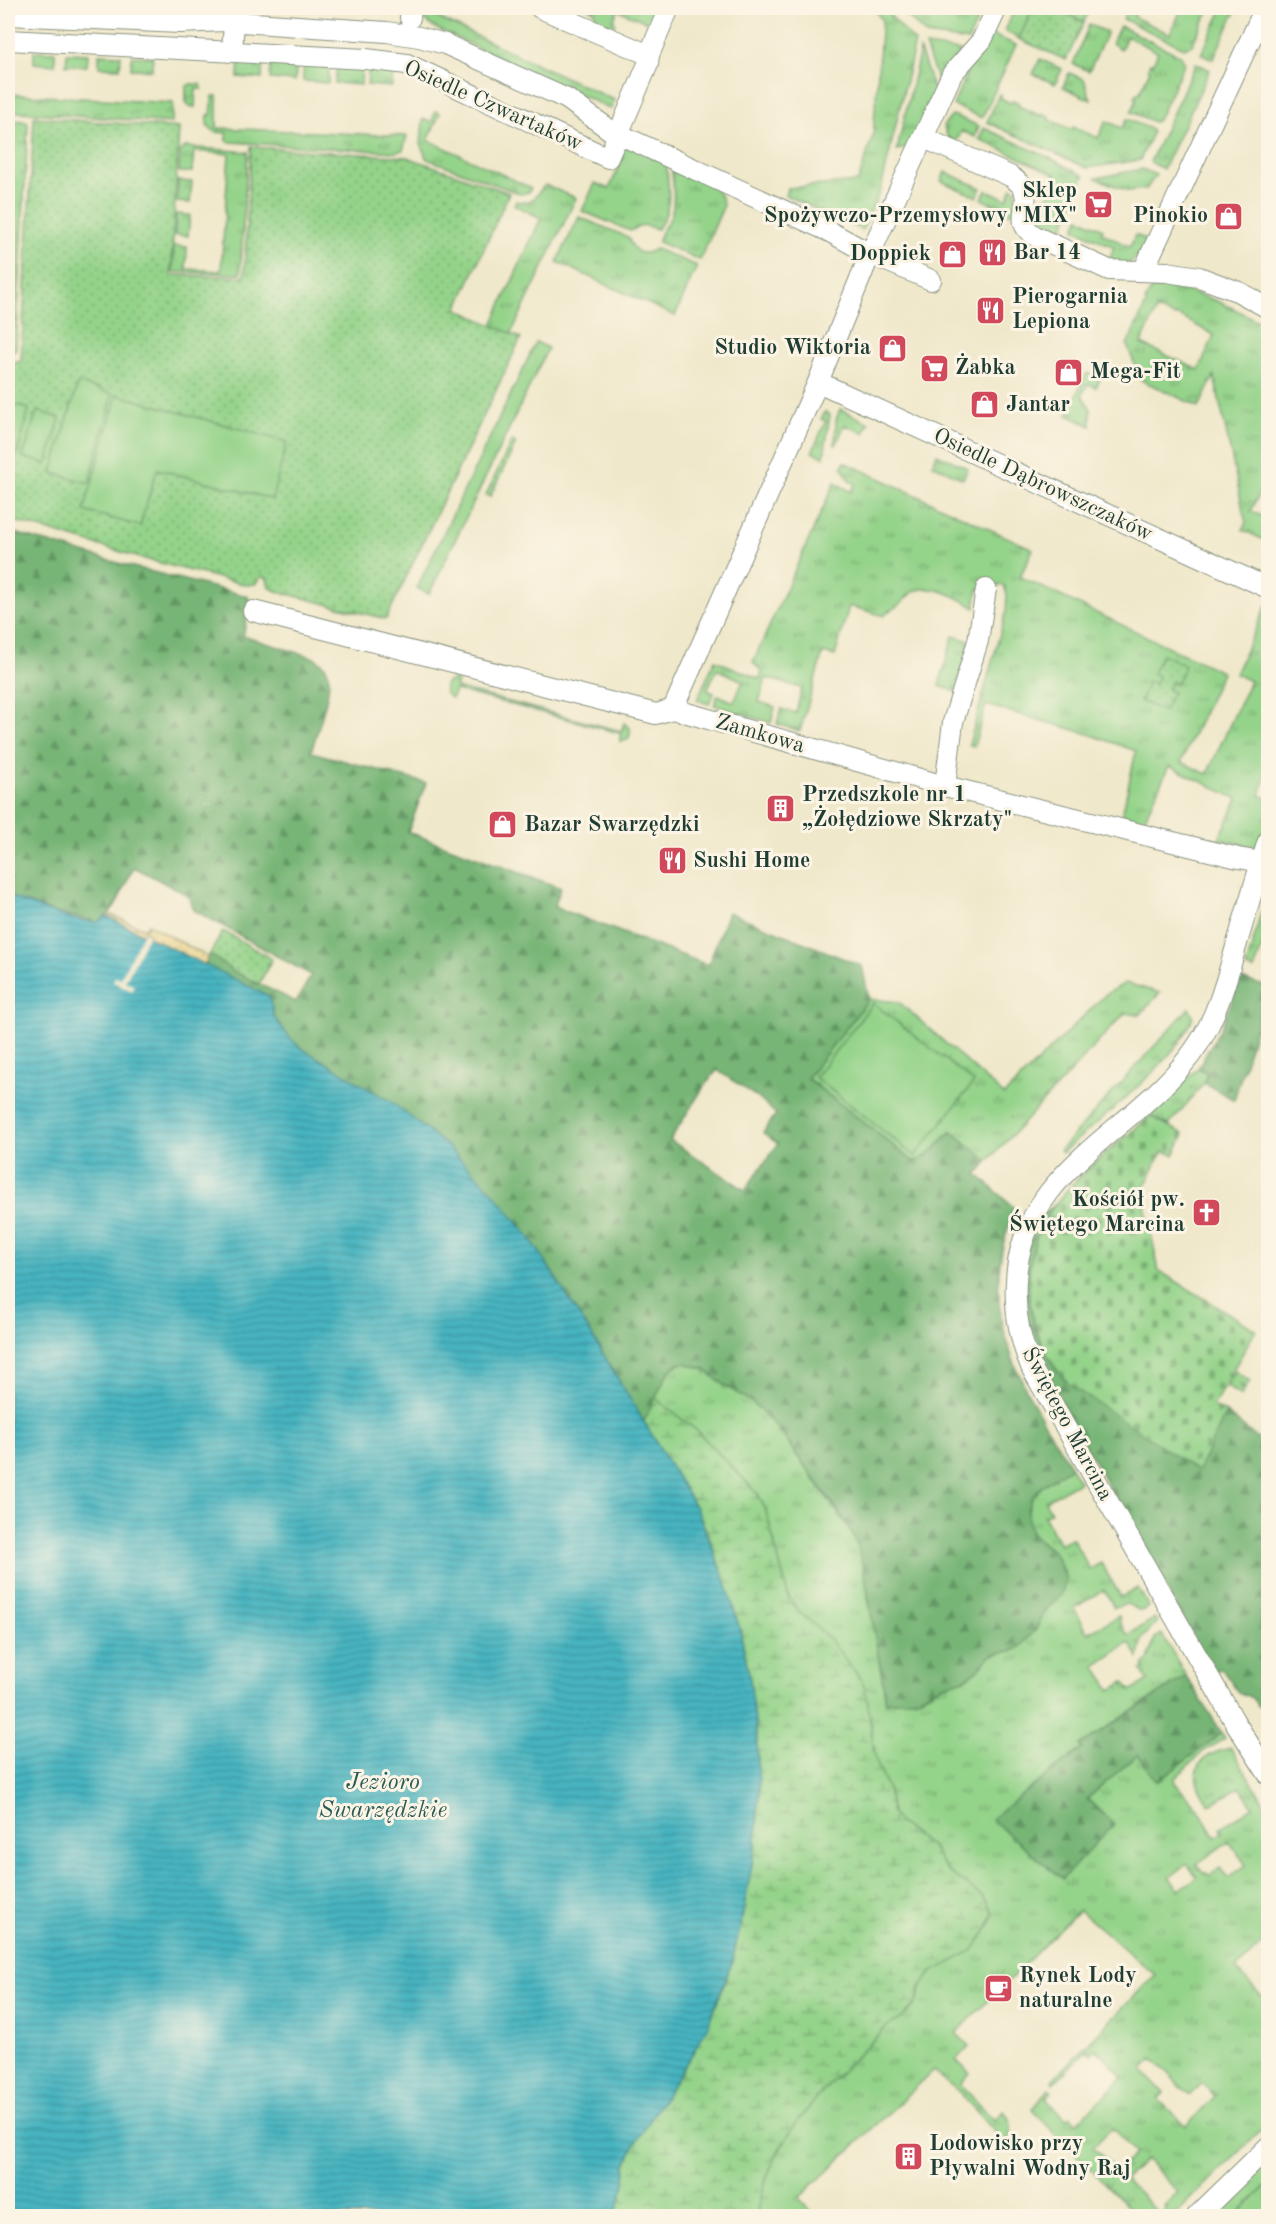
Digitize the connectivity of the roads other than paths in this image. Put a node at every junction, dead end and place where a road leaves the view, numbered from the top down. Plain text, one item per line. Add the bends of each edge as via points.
1 (540, 8) edge
2 (669, 8) edge
3 (997, 8) edge
4 (1265, 8) edge
5 (8, 15) edge
6 (233, 17) edge
7 (8, 40) edge
8 (232, 51) junction
9 (649, 55) junction
10 (618, 134) junction
11 (924, 138) junction
12 (870, 254) junction
13 (1143, 271) junction
14 (931, 280) dead end
15 (1269, 308) edge
16 (818, 381) junction
17 (1269, 588) edge
18 (986, 589) dead end
19 (253, 611) dead end
20 (664, 711) junction
21 (945, 786) junction
22 (1269, 841) edge
23 (1265, 863) edge
24 (1269, 1774) edge
25 (1269, 2147) edge
26 (1197, 2217) edge

1 - 9 street
2 - 9 street
3 - 11 street via 982,40 953,71
4 - 13 street
5 - 6 street via 180,23
6 - 8 street
6 - 10 street via 387,32 438,41 567,99
7 - 8 street, Osiedle Czwartaków
8 - 10 street, Osiedle Czwartaków via 407,64 608,158
9 - 10 street
10 - 12 street
11 - 12 street
11 - 13 street via 1020,183 1026,193 1023,222 1033,235 1109,270
12 - 14 street
12 - 16 street
13 - 15 street via 1199,277
16 - 17 street, Osiedle Dąbrowszczaków
16 - 20 street
18 - 21 street via 978,641 953,722
19 - 20 street, Zamkowa
20 - 21 street, Zamkowa
21 - 23 street, Zamkowa
22 - 23 street, Świętego Marcina
23 - 24 street, Świętego Marcina via 1202,1038 1162,1086 1093,1147 1038,1205 1019,1250 1015,1290 1019,1329 1032,1369 1229,1712
25 - 26 street

